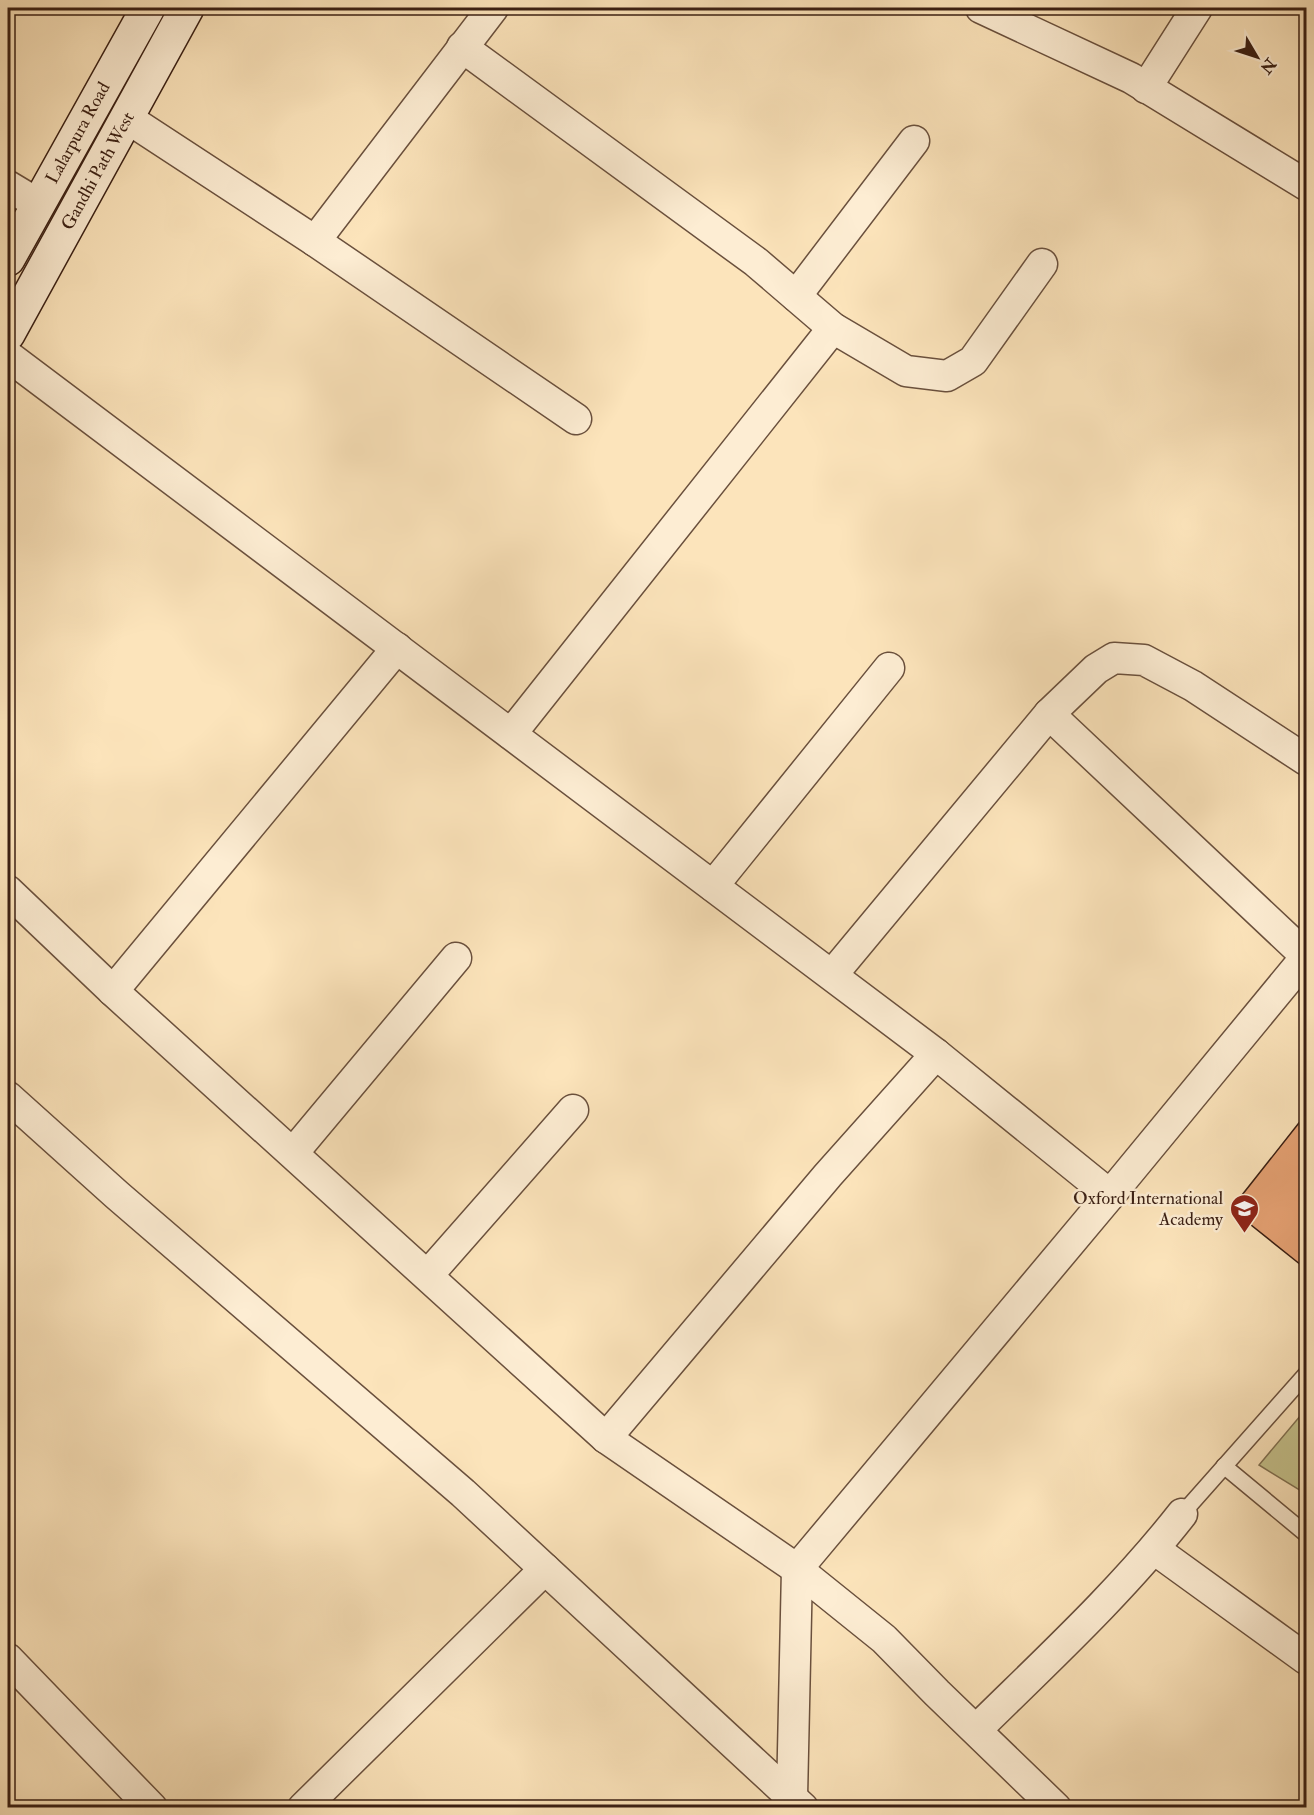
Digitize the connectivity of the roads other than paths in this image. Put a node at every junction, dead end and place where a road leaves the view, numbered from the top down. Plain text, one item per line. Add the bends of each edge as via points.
1 (148, 8) edge
2 (187, 8) edge
3 (493, 8) edge
4 (981, 8) edge
5 (1197, 8) edge
6 (462, 47) junction
7 (1146, 88) junction
8 (127, 118) junction
9 (914, 141) dead end
10 (1306, 185) edge
11 (8, 186) edge
12 (38, 204) junction
13 (315, 240) junction
14 (8, 259) edge
15 (1042, 264) dead end
16 (796, 296) junction
17 (832, 328) junction
18 (8, 334) edge
19 (8, 356) edge
20 (576, 419) dead end
21 (397, 648) junction
22 (889, 668) dead end
23 (1049, 714) junction
24 (511, 734) junction
25 (1306, 760) edge
26 (713, 886) junction
27 (8, 891) edge
28 (1306, 956) edge
29 (456, 958) dead end
30 (832, 975) junction
31 (113, 991) junction
32 (936, 1054) junction
33 (573, 1110) dead end
34 (14, 1113) edge
35 (293, 1153) junction
36 (1110, 1195) junction
37 (428, 1275) junction
38 (1306, 1374) edge
39 (606, 1438) junction
40 (1224, 1466) junction
41 (1182, 1514) joint
42 (1306, 1534) edge
43 (1154, 1549) junction
44 (545, 1569) junction
45 (797, 1569) junction
46 (8, 1659) edge
47 (1306, 1659) edge
48 (976, 1730) junction
49 (793, 1804) edge
50 (152, 1808) edge
51 (303, 1808) edge
52 (1056, 1808) edge

1 - 12 street, Lalarpura Road
2 - 8 street, Gandhi Path West
3 - 6 street
4 - 7 street
5 - 7 street
6 - 13 street
6 - 16 street via 756,262
7 - 10 street
8 - 13 street
8 - 18 street, Gandhi Path West
9 - 16 street
11 - 12 street
12 - 14 street, Lalarpura Road
13 - 20 street
15 - 17 street via 973,361 947,376 906,371
16 - 17 street
17 - 24 street
19 - 21 street
21 - 24 street
21 - 31 street
22 - 26 street
23 - 25 street via 1096,669 1114,658 1143,660 1193,686
23 - 28 street
23 - 30 street
24 - 26 street
26 - 30 street
27 - 31 street
28 - 36 street
29 - 35 street
30 - 32 street
31 - 35 street
32 - 36 street
32 - 39 street via 828,1175
33 - 37 street
34 - 44 street via 117,1195 463,1493
35 - 37 street
36 - 45 street
37 - 39 street
38 - 40 lane
39 - 45 street
40 - 41 lane
40 - 42 lane
41 - 43 street
43 - 47 street
43 - 48 street via 1097,1612
44 - 49 street
44 - 51 street
45 - 48 street via 884,1639
45 - 49 street
46 - 50 street
48 - 52 street

